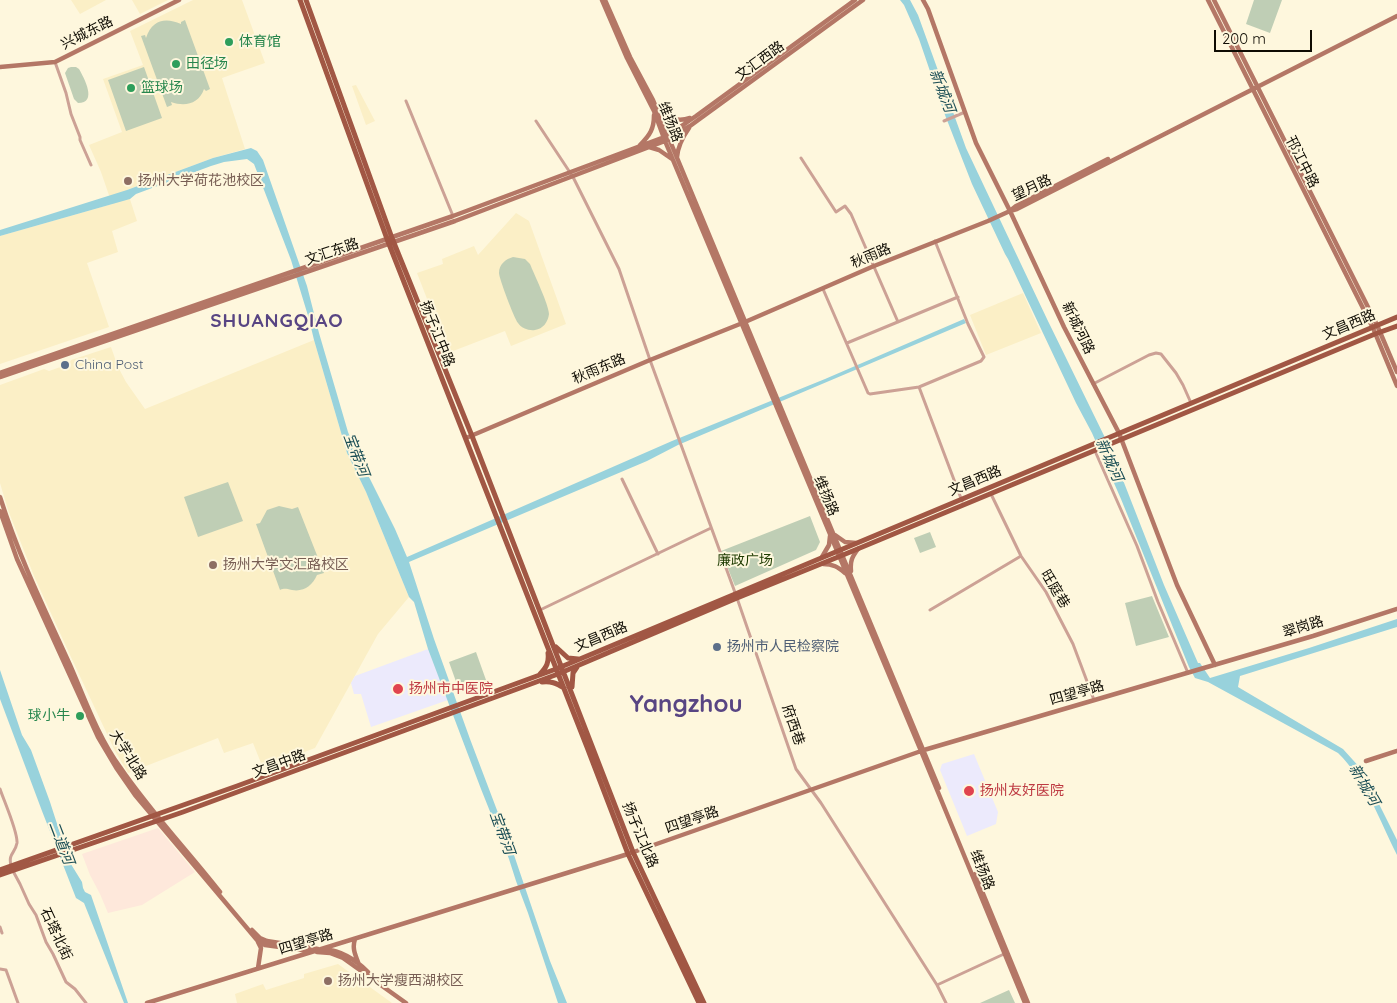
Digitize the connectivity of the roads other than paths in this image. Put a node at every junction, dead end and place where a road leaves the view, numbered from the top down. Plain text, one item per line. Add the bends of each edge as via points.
1 (179, 0) edge
2 (300, 0) edge
3 (306, 0) edge
4 (604, 0) edge
5 (855, 0) edge
6 (863, 0) edge
7 (923, 0) edge
8 (1208, 0) edge
9 (1214, 0) edge
10 (1397, 15) edge
11 (54, 62) junction
12 (0, 67) edge
13 (1254, 87) junction
14 (406, 101) dead end
15 (655, 110) junction
16 (965, 112) junction
17 (696, 116) junction
18 (536, 121) dead end
19 (944, 121) dead end
20 (690, 126) junction
21 (666, 138) junction
22 (638, 147) junction
23 (649, 147) junction
24 (801, 158) dead end
25 (675, 160) junction
26 (92, 165) dead end
27 (572, 175) junction
28 (1010, 211) junction
29 (453, 216) junction
30 (391, 241) junction
31 (935, 241) junction
32 (874, 266) junction
33 (282, 278) junction
34 (823, 289) junction
35 (958, 297) junction
36 (1397, 317) edge
37 (743, 322) junction
38 (898, 322) junction
39 (1375, 326) junction
40 (1397, 326) edge
41 (1378, 333) junction
42 (847, 343) junction
43 (650, 360) junction
44 (1397, 372) edge
45 (0, 373) edge
46 (0, 377) edge
47 (1093, 384) junction
48 (1397, 386) edge
49 (919, 387) junction
50 (1191, 403) junction
51 (1119, 433) junction
52 (472, 436) junction
53 (466, 438) junction
54 (1120, 439) junction
55 (1096, 450) junction
56 (622, 479) dead end
57 (991, 493) junction
58 (0, 497) edge
59 (962, 502) junction
60 (0, 511) edge
61 (500, 516) junction
62 (503, 524) junction
63 (711, 528) junction
64 (832, 534) junction
65 (856, 543) junction
66 (858, 549) junction
67 (839, 550) junction
68 (658, 554) junction
69 (841, 556) junction
70 (1021, 556) junction
71 (822, 557) junction
72 (822, 564) junction
73 (849, 575) junction
74 (736, 595) junction
75 (1397, 609) edge
76 (540, 610) junction
77 (930, 610) dead end
78 (550, 646) junction
79 (578, 662) junction
80 (1215, 665) junction
81 (560, 670) junction
82 (1190, 672) junction
83 (540, 674) junction
84 (528, 685) junction
85 (564, 689) junction
86 (572, 692) junction
87 (1094, 700) junction
88 (462, 706) junction
89 (450, 710) junction
90 (922, 751) junction
91 (1397, 751) edge
92 (1366, 761) dead end
93 (0, 788) edge
94 (812, 790) junction
95 (1, 796) edge
96 (155, 815) junction
97 (159, 820) junction
98 (56, 853) junction
99 (631, 853) junction
100 (12, 868) junction
101 (0, 870) edge
102 (0, 875) edge
103 (0, 927) edge
104 (2, 933) dead end
105 (355, 939) junction
106 (258, 940) junction
107 (321, 949) junction
108 (311, 952) junction
109 (1004, 954) junction
110 (359, 963) junction
111 (0, 968) edge
112 (258, 968) junction
113 (378, 982) junction
114 (937, 985) junction
115 (18, 1003) edge
116 (86, 1003) edge
117 (147, 1003) edge
118 (406, 1003) edge
119 (699, 1003) edge
120 (704, 1003) edge
121 (946, 1003) edge
122 (1025, 1003) edge
123 (1028, 1003) edge

1 - 11 street, 兴城东路
2 - 30 main road, 扬子江中路
3 - 30 main road, 扬子江中路
4 - 15 street, 维扬路 via 627,58
5 - 17 street, 文汇西路
6 - 20 street, 文汇西路
7 - 16 street, 新城河路
8 - 13 street, 邗江中路
9 - 13 street, 邗江中路
10 - 13 street, 望月路
11 - 12 street, 兴城东路
11 - 26 street via 80,140
13 - 28 street, 望月路
13 - 39 street, 邗江中路
14 - 29 street
15 - 17 street via 670,119
15 - 21 street, 维扬路
15 - 22 street via 650,134
16 - 19 street
16 - 28 street, 新城河路 via 976,143
17 - 21 street, 文汇西路
18 - 27 street, 府西巷
20 - 21 street, 文汇西路
20 - 25 street via 682,137
21 - 22 street, 文汇东路
21 - 23 street, 文汇东路
21 - 25 street, 维扬路
22 - 27 street, 文汇东路
23 - 25 street
23 - 27 street, 文汇东路
24 - 32 street via 836,212 845,206 851,214
25 - 37 street, 维扬路
27 - 29 street, 文汇东路
27 - 30 street, 文汇东路
27 - 43 street, 府西巷 via 619,269
28 - 31 street, 秋雨路
28 - 47 street, 新城河路
29 - 30 street, 文汇东路
30 - 33 street, 文汇东路
30 - 52 main road, 扬子江中路
30 - 53 main road, 扬子江中路
31 - 32 street, 秋雨路
31 - 35 street
32 - 34 street, 秋雨路
32 - 38 street
33 - 45 street, 文汇东路
33 - 46 street, 文汇东路
34 - 37 street, 秋雨路
34 - 42 street
35 - 38 street
35 - 49 street via 984,358
36 - 39 main road, 文昌西路
37 - 43 street, 秋雨东路
37 - 64 street, 维扬路
38 - 42 street
39 - 41 street, 邗江中路
39 - 50 main road, 文昌西路
40 - 41 main road, 文昌西路
41 - 44 street
41 - 48 street
41 - 54 main road, 文昌西路
42 - 49 street via 868,393
43 - 52 street, 秋雨东路
43 - 63 street, 府西巷
47 - 50 street via 1156,353 1161,354 1176,373
47 - 51 street, 新城河路
49 - 59 street
50 - 51 main road, 文昌西路
51 - 54 street, 新城河路
51 - 59 main road, 文昌西路
52 - 53 street, 秋雨东路
52 - 61 main road, 扬子江中路
53 - 61 main road, 扬子江中路
54 - 55 main road, 文昌西路
54 - 80 street, 新城河路 via 1177,585
55 - 57 main road, 文昌西路
55 - 82 street
56 - 68 street
57 - 59 main road, 文昌西路
57 - 70 street, 旺庭巷
58 - 96 street, 大学北路 via 22,559 102,736 119,766
59 - 65 main road, 文昌西路
59 - 66 main road, 文昌西路
60 - 96 street, 大学北路 via 17,560 98,737 135,795
61 - 62 main road, 扬子江中路
62 - 76 main road, 扬子江中路
62 - 78 main road, 扬子江中路
63 - 68 street
63 - 74 street, 府西巷
64 - 65 street via 845,542
64 - 67 street, 维扬路
64 - 71 street
65 - 67 main road, 文昌西路
66 - 69 main road, 文昌西路
66 - 73 street via 852,556
67 - 69 street, 维扬路
67 - 71 main road, 文昌西路
68 - 76 street
69 - 72 main road, 文昌西路
69 - 73 street, 维扬路
70 - 77 street
70 - 87 street, 旺庭巷 via 1046,592 1073,644
71 - 74 main road, 文昌西路
72 - 73 street via 831,564
72 - 74 main road, 文昌西路
73 - 90 street, 维扬路
74 - 79 main road, 文昌西路
74 - 94 street, 府西巷 via 796,769
75 - 80 street, 翠岗路
76 - 78 main road, 扬子江中路
78 - 79 main road
78 - 81 main road, 扬子江中路
78 - 83 main road via 549,660
79 - 81 main road, 文昌西路
79 - 86 main road via 573,673
80 - 82 street, 四望亭路
81 - 83 main road, 文昌中路
81 - 84 main road, 文昌中路
81 - 85 main road, 扬子江北路
81 - 86 main road, 扬子江北路
82 - 87 street, 四望亭路
83 - 88 main road, 文昌中路
84 - 85 main road via 548,681
84 - 88 main road, 文昌中路
85 - 99 main road, 扬子江北路
86 - 99 main road, 扬子江北路
87 - 90 street, 四望亭路
88 - 89 main road, 文昌中路
89 - 96 main road, 文昌中路
89 - 97 main road, 文昌中路
90 - 94 street, 四望亭路
90 - 109 street, 维扬路
90 - 123 street, 维扬路
91 - 92 street
93 - 95 street
94 - 99 street, 四望亭路
94 - 114 street, 府西巷
95 - 100 street via 16,836 17,845 9,859
96 - 97 street, 大学北路
96 - 98 main road, 文昌中路
97 - 98 main road, 文昌中路 via 68,852
97 - 106 street, 大学北路
97 - 107 street, 大学北路 via 260,938
98 - 100 main road, 文昌中路
99 - 105 street, 四望亭路
99 - 119 main road, 扬子江北路
99 - 120 main road, 扬子江北路
100 - 101 main road, 文昌中路
100 - 102 main road, 文昌中路
100 - 116 street, 石塔北街 via 66,982
103 - 104 street
105 - 107 street, 四望亭路
105 - 110 street via 354,953
106 - 108 street via 265,945
106 - 112 street via 261,948
107 - 108 street, 四望亭路
107 - 110 street, 大学北路 via 345,954
108 - 112 street, 四望亭路
108 - 113 street via 330,953 343,958
109 - 114 street
109 - 122 street, 维扬路
110 - 113 street, 大学北路
111 - 115 street via 6,970
112 - 117 street, 四望亭路
113 - 118 street
114 - 121 street, 府西巷

